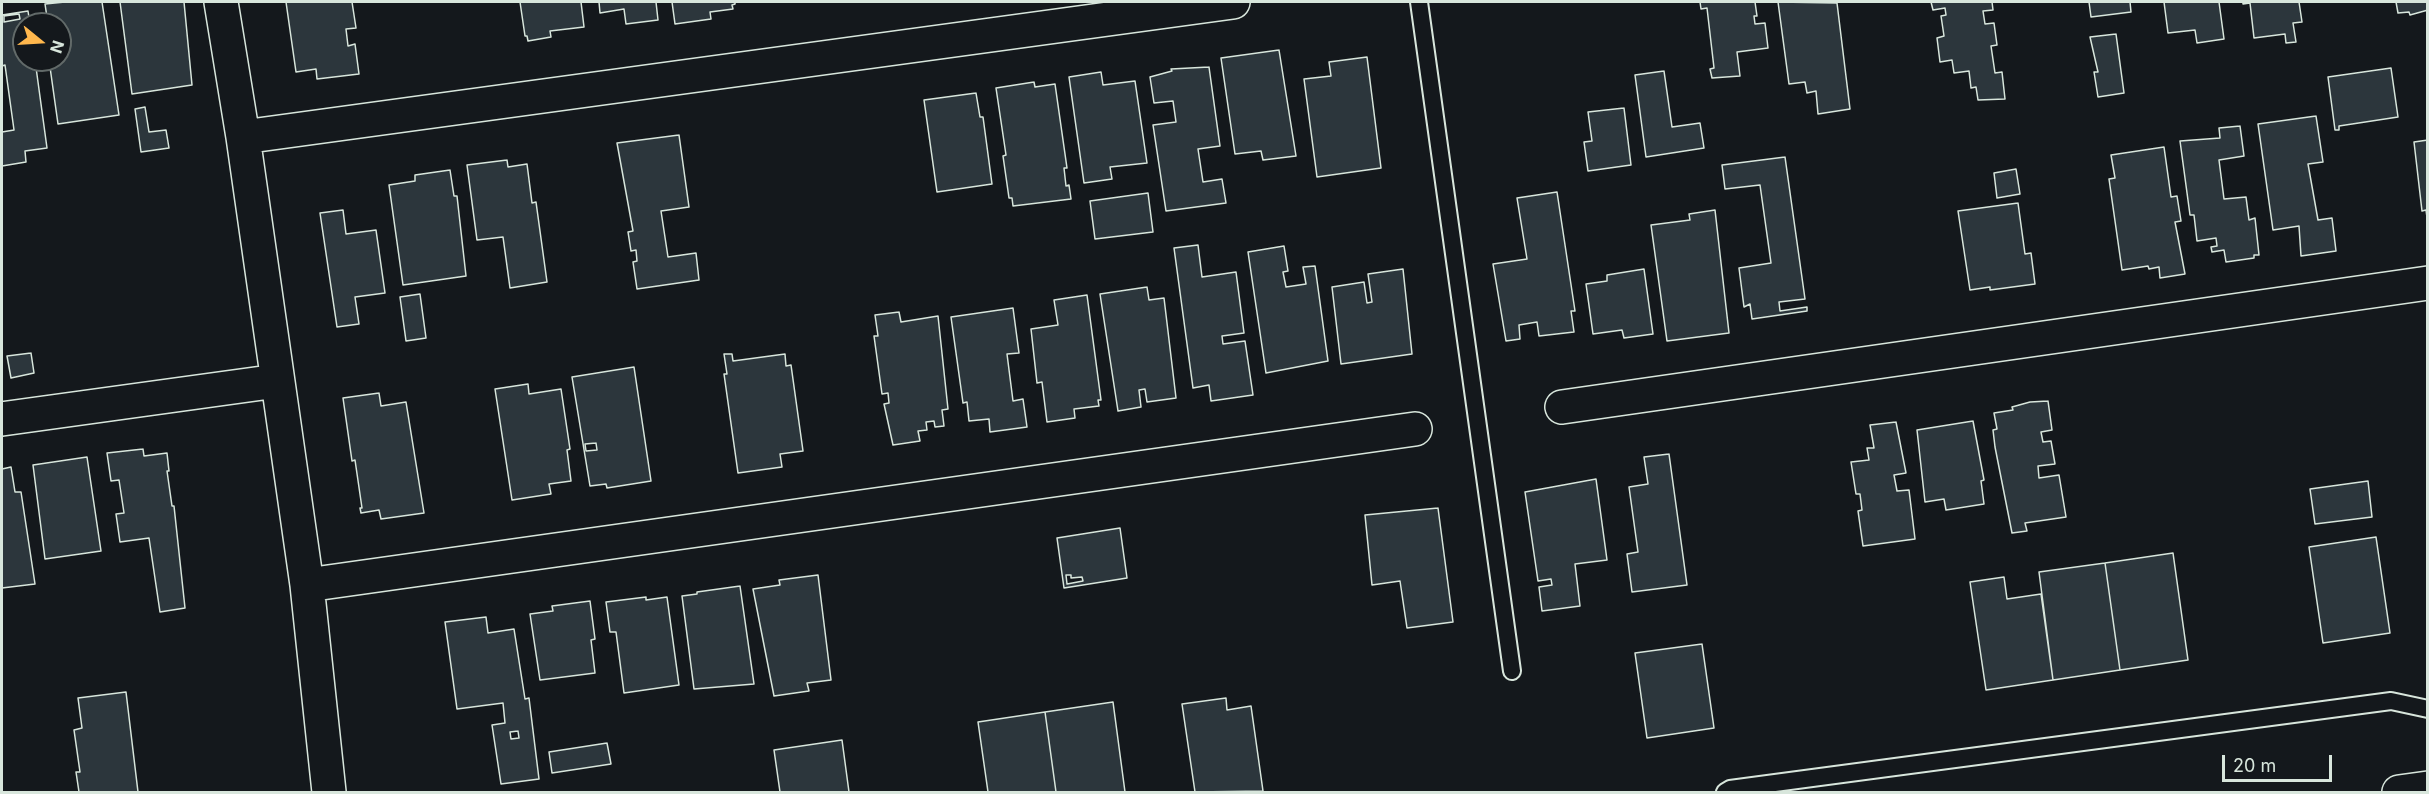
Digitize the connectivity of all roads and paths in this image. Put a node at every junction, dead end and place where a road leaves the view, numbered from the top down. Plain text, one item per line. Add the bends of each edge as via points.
1 (221, 2) edge
2 (1233, 2) edge
3 (1419, 2) edge
4 (243, 137) junction
5 (2427, 283) edge
6 (277, 381) junction
7 (1562, 407) dead end
8 (2, 420) edge
9 (1415, 429) dead end
10 (308, 585) junction
11 (1512, 671) dead end
12 (2427, 709) edge
13 (2427, 788) edge
14 (329, 792) edge
15 (1725, 792) edge
16 (2398, 792) edge

1 - 4 street
2 - 4 street
3 - 11 lane
4 - 6 street
5 - 7 street
6 - 8 street
6 - 10 street
9 - 10 street
10 - 14 street
12 - 15 lane via 2391,700
13 - 16 street

